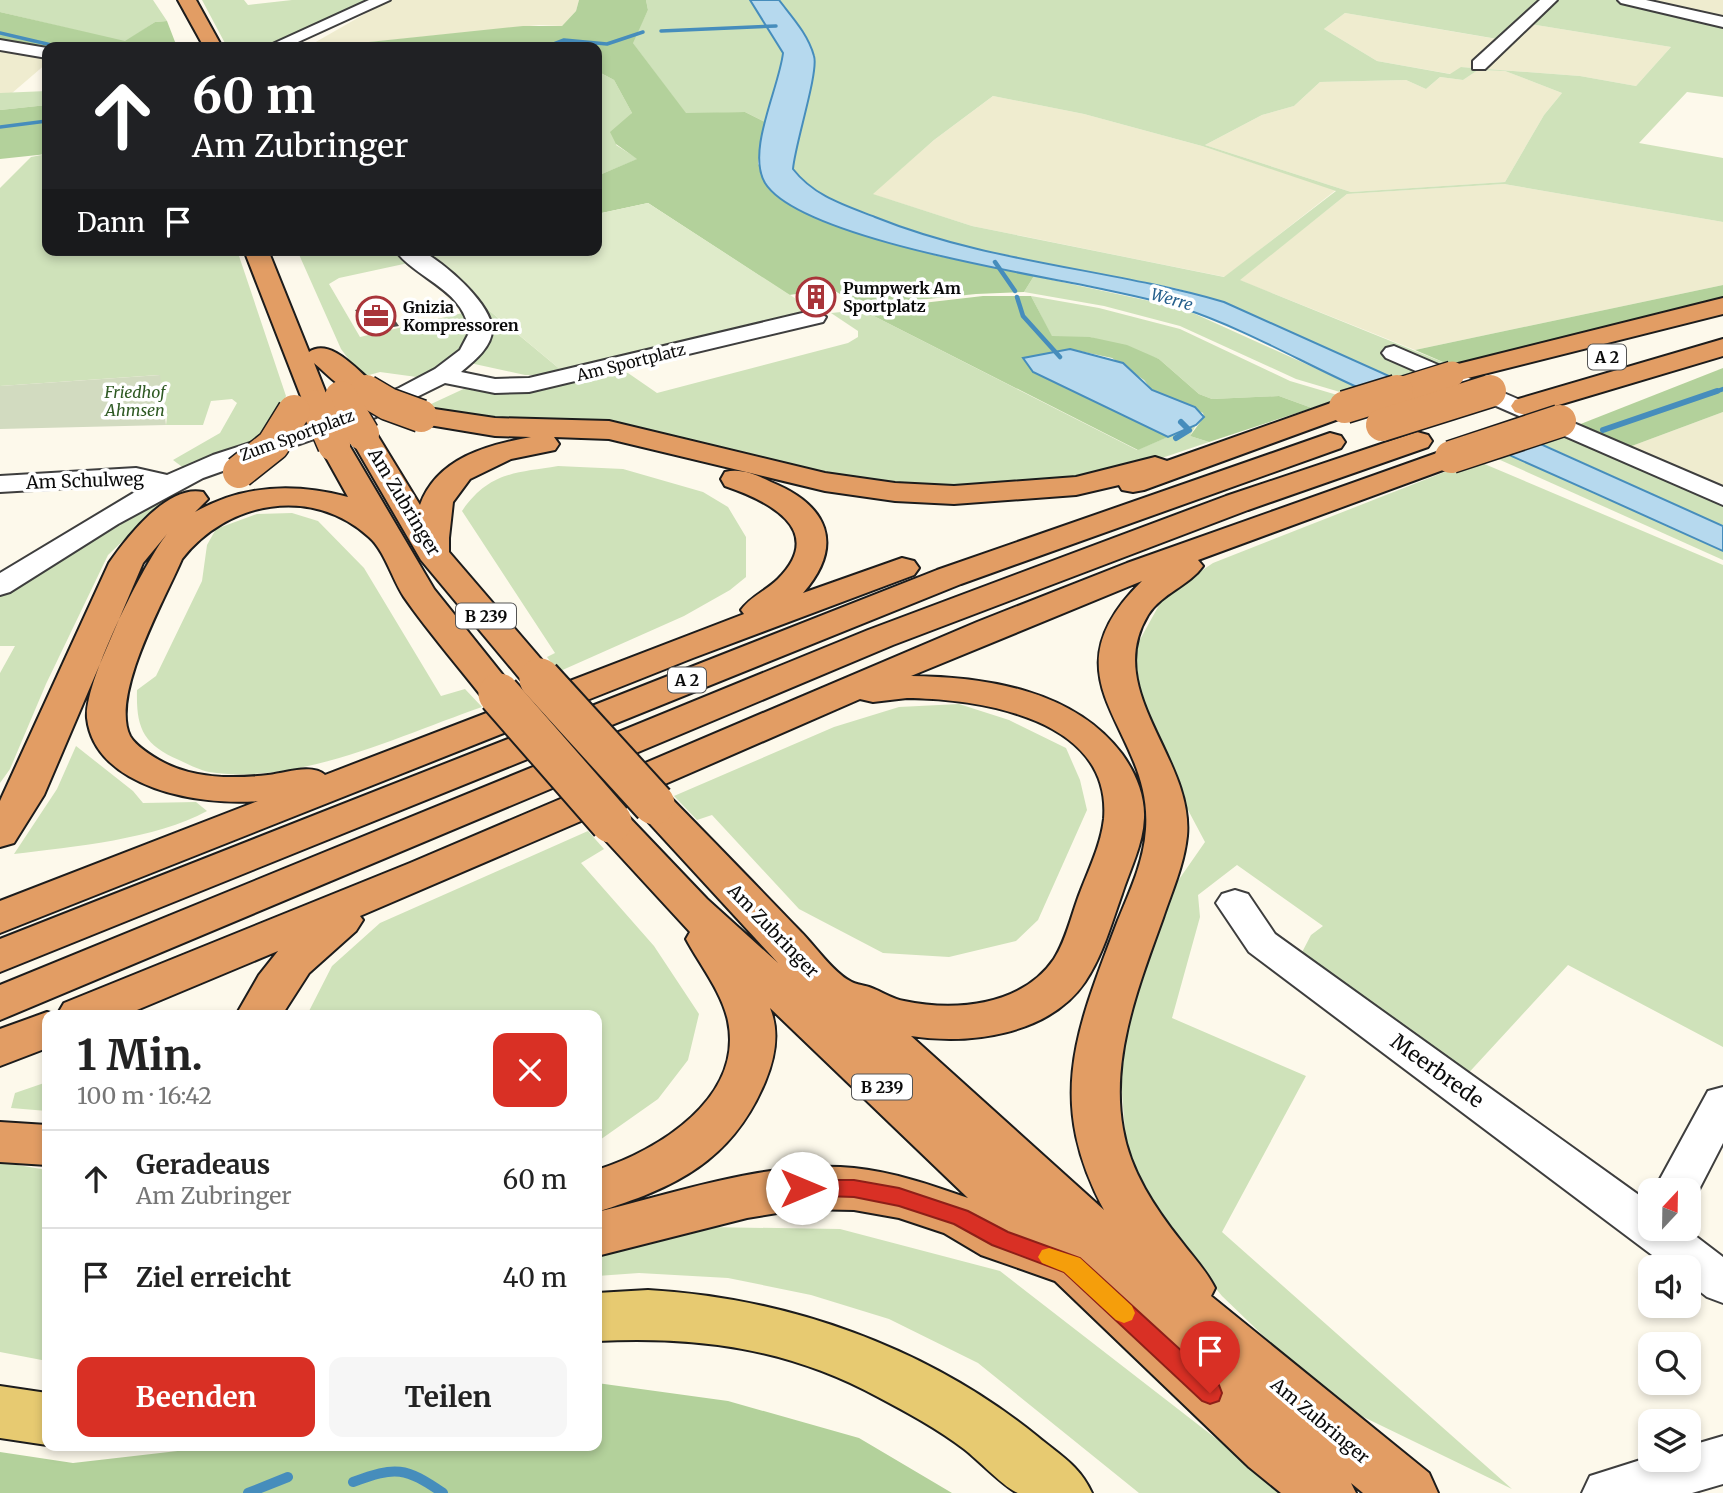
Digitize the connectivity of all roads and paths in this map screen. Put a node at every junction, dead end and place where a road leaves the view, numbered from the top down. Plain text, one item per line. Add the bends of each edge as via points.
1 (168, 0) edge
2 (187, 0) edge
3 (382, 0) edge
4 (1549, 0) edge
5 (1626, 0) edge
6 (1723, 22) edge
7 (190, 42) edge
8 (210, 42) edge
9 (286, 42) edge
10 (0, 45) edge
11 (42, 52) edge
12 (1479, 65) dead end
13 (259, 256) edge
14 (282, 256) edge
15 (412, 256) edge
16 (1723, 306) edge
17 (815, 317) dead end
18 (1723, 323) edge
19 (1723, 348) edge
20 (1394, 353) dead end
21 (310, 359) junction
22 (444, 376) junction
23 (329, 401) junction
24 (349, 440) junction
25 (1202, 457) junction
26 (0, 484) edge
27 (170, 484) junction
28 (1723, 497) edge
29 (1248, 529) junction
30 (382, 531) junction
31 (433, 554) junction
32 (0, 586) edge
33 (680, 650) junction
34 (819, 701) junction
35 (417, 755) junction
36 (0, 834) edge
37 (425, 873) junction
38 (1235, 903) dead end
39 (692, 909) junction
40 (0, 918) edge
41 (0, 956) edge
42 (829, 989) junction
43 (0, 1003) edge
44 (92, 1010) edge
45 (262, 1010) edge
46 (42, 1030) edge
47 (0, 1048) edge
48 (1723, 1103) edge
49 (0, 1142) edge
50 (42, 1145) edge
51 (1682, 1178) edge
52 (602, 1189) edge
53 (1638, 1218) edge
54 (602, 1233) edge
55 (1669, 1241) edge
56 (1072, 1265) junction
57 (1723, 1283) edge
58 (602, 1317) edge
59 (1288, 1394) junction
60 (0, 1412) edge
61 (42, 1418) edge
62 (1723, 1460) edge
63 (1062, 1493) edge
64 (1326, 1493) edge
65 (1408, 1493) edge
66 (1608, 1493) edge

1 - 7 highway
2 - 8 highway
3 - 9 street
4 - 12 street
5 - 6 street
10 - 11 street
13 - 21 highway, Am Zubringer / B 239
14 - 21 highway, Am Zubringer / B 239
15 - 22 street, Zum Sportplatz via 456,291 477,312 481,323 477,344
16 - 25 highway, bridge via 1452,374
17 - 22 street, Am Sportplatz via 529,385 495,386
18 - 41 highway, A 2, bridge via 1382,425 1126,512 949,578
19 - 29 highway, bridge via 1685,374
19 - 43 highway, A 2 via 1525,406 1117,546 888,634
20 - 28 street
21 - 23 highway
21 - 23 highway, Am Zubringer / B 239
22 - 27 street, Zum Sportplatz via 407,395
23 - 24 highway, Am Zubringer / B 239, bridge
23 - 25 highway, bridge via 388,404 421,416 495,427 609,430 825,482 895,492 965,495 1076,486
23 - 36 highway, bridge via 146,535 126,564 24,795
24 - 30 highway, Am Zubringer / B 239
24 - 31 highway, Am Zubringer / B 239
25 - 33 highway
26 - 27 street, Am Schulweg via 136,476
27 - 32 street, Zum Sportplatz
29 - 34 highway via 989,629
29 - 59 highway via 1146,594 1125,620 1118,645 1118,686 1162,782 1167,827 1157,872 1106,1021 1095,1077 1108,1165 1132,1214 1170,1269
30 - 35 highway via 344,506 299,497 248,501 196,523 178,538 166,557 110,691 106,717 124,755 144,767 186,784 228,790 276,788
30 - 39 highway, Am Zubringer / B 239, bridge via 419,593 499,694
31 - 33 highway via 434,513 440,494 454,478 496,454 525,446 559,442 618,447 765,489 805,520 812,551 803,571 768,605
31 - 42 highway, Am Zubringer / B 239, bridge via 540,679
33 - 35 highway
34 - 37 highway
34 - 42 highway via 920,685 1014,698 1054,715 1088,738 1113,771 1124,811 1119,841 1083,945 1063,980 1035,1004 994,1018 951,1023 900,1018
35 - 40 highway
37 - 44 highway
37 - 45 highway via 354,911 316,938 274,985
38 - 53 street, Meerbrede via 1262,943
39 - 52 highway via 751,1019 751,1057 738,1094 714,1129 673,1160
39 - 56 highway, Am Zubringer / B 239
42 - 59 highway, Am Zubringer / B 239 via 1083,1222
46 - 47 highway
48 - 51 street
49 - 50 highway
54 - 56 highway via 747,1196 802,1188 854,1189 899,1197 961,1217 1000,1239
55 - 57 street, Meerbrede
56 - 64 highway, Am Zubringer / B 239 via 1270,1448
58 - 63 main road via 690,1317 757,1328 827,1348 900,1380 983,1430
59 - 65 highway, Am Zubringer / B 239
60 - 61 main road
62 - 66 street

